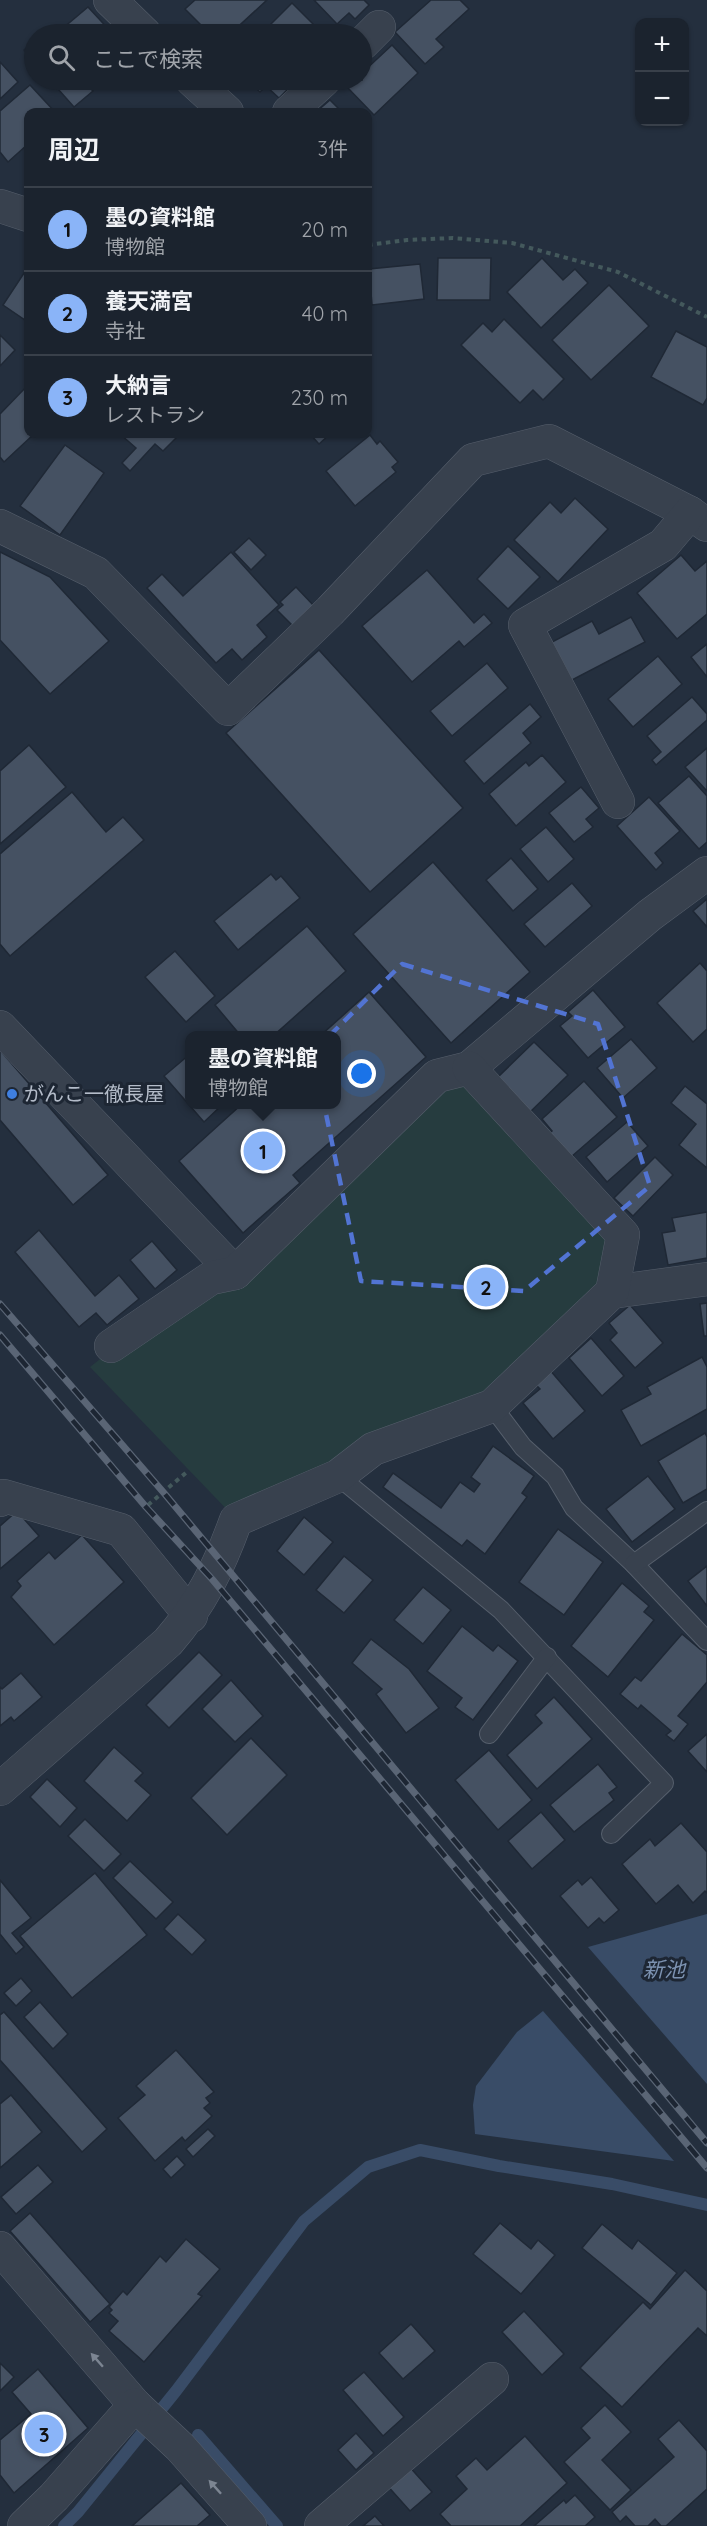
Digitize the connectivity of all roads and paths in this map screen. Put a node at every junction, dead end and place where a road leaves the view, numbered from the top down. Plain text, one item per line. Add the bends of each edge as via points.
1 (110, 0) edge
2 (135, 24) edge
3 (203, 90) edge
4 (313, 90) edge
5 (223, 108) edge
6 (293, 108) edge
7 (0, 206) edge
8 (24, 214) edge
9 (372, 244) edge
10 (707, 317) edge
11 (698, 519) edge
12 (0, 526) edge
13 (618, 802) dead end
14 (707, 873) edge
15 (0, 1027) edge
16 (469, 1068) junction
17 (235, 1273) junction
18 (707, 1279) edge
19 (612, 1292) junction
20 (111, 1346) dead end
21 (492, 1406) junction
22 (188, 1471) dead end
23 (338, 1476) junction
24 (0, 1500) edge
25 (707, 1511) edge
26 (121, 1530) junction
27 (634, 1564) junction
28 (191, 1616) junction
29 (707, 1641) edge
30 (547, 1658) junction
31 (489, 1734) dead end
32 (0, 1789) edge
33 (611, 1834) dead end
34 (0, 2248) edge
35 (492, 2379) dead end
36 (135, 2404) junction
37 (24, 2526) edge
38 (250, 2526) edge
39 (321, 2526) edge

1 - 2 street
3 - 5 street
4 - 6 street
7 - 8 street
9 - 10 path via 453,238 512,243 618,273
11 - 12 street via 549,441 473,460 330,611 228,709 96,573
11 - 13 street via 663,545 525,625
14 - 16 street via 650,915
15 - 17 street
16 - 17 street via 437,1076
16 - 19 street via 623,1235
17 - 20 street via 211,1278
18 - 19 street
19 - 21 street
21 - 23 street via 373,1449
21 - 27 lane via 523,1448 555,1476 574,1508
22 - 26 path
23 - 28 street via 236,1520 221,1562
23 - 30 lane via 501,1610
24 - 26 street via 4,1496
25 - 27 lane
26 - 28 street
27 - 29 lane
28 - 32 street via 168,1642
30 - 31 lane
30 - 33 lane via 664,1783
36 -> 34 street
35 - 39 street
36 - 37 street
38 -> 36 street via 180,2447

